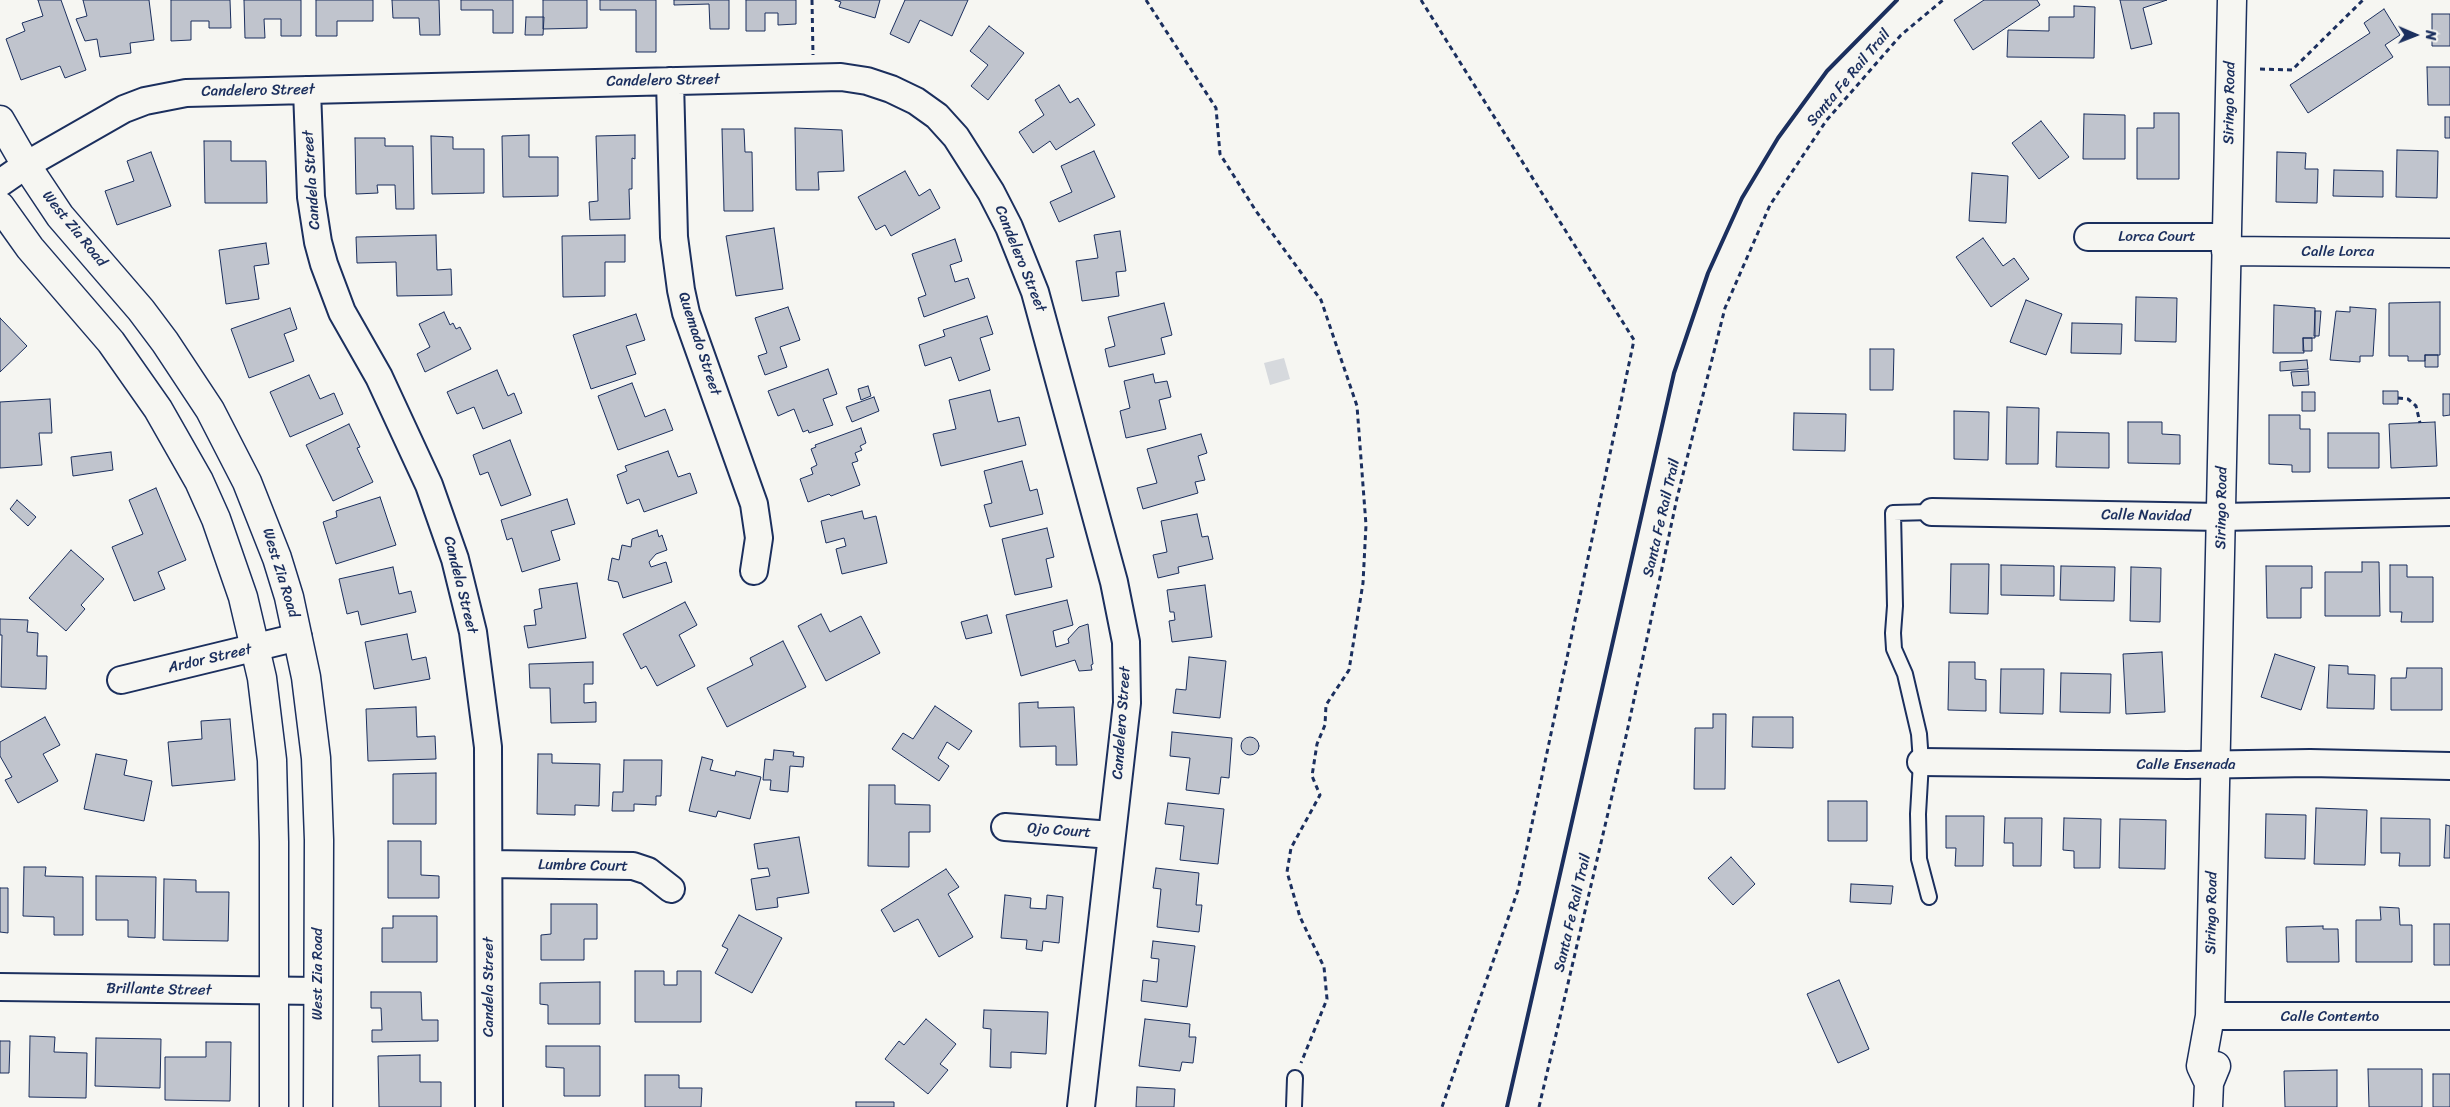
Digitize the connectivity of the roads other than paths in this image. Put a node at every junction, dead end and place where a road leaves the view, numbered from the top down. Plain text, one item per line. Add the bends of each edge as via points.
1 (2232, 0) edge
2 (670, 80) junction
3 (307, 90) junction
4 (0, 120) edge
5 (26, 166) junction
6 (0, 183) edge
7 (0, 206) edge
8 (2088, 237) dead end
9 (2227, 244) junction
10 (2450, 253) edge
11 (1932, 512) joint
12 (2450, 512) edge
13 (2222, 517) junction
14 (754, 571) dead end
15 (298, 637) junction
16 (256, 649) junction
17 (121, 680) dead end
18 (1921, 762) junction
19 (2216, 765) junction
20 (2450, 766) edge
21 (1006, 827) dead end
22 (1112, 835) junction
23 (489, 864) junction
24 (671, 889) dead end
25 (1929, 897) dead end
26 (0, 987) edge
27 (274, 991) junction
28 (318, 991) junction
29 (2210, 1016) junction
30 (2450, 1016) edge
31 (1294, 1078) road end
32 (2208, 1095) edge
33 (274, 1107) edge
34 (318, 1107) edge
35 (489, 1107) edge
36 (1081, 1107) edge
37 (1294, 1107) edge

1 - 9 main road, Siringo Road
2 - 3 street, Candelero Street
2 - 14 street, Quemado Street via 674,237 680,290 754,504 759,538
2 - 22 street, Candelero Street via 841,77 867,81 916,101 937,116 972,160 1023,258 1048,333 1125,634 1127,703
3 - 5 street, Candelero Street via 186,93 152,99 107,117
3 - 23 street, Candela Street via 311,197 324,264 342,312 379,377 429,485 465,595 479,668 488,747
4 - 5 main road, West Zia Road
5 - 6 street, Candelero Street
5 - 15 main road, West Zia Road via 60,216 165,342 210,410 263,520 289,597
7 - 16 main road via 30,248 130,368 180,444 216,519
8 - 9 street, Lorca Court
9 - 10 main road, Calle Lorca
9 - 13 main road, Siringo Road
11 - 13 street, Calle Navidad
11 - 18 lane via 1893,513 1895,606 1892,633 1919,734
12 - 13 street, Calle Navidad
13 - 19 main road, Siringo Road
15 - 16 street, Ardor Street
15 - 28 main road, West Zia Road via 312,717 318,799
16 - 17 street, Ardor Street
16 - 27 main road via 272,760
18 - 19 street, Calle Ensenada
18 - 25 lane via 1919,859
19 - 20 street, Calle Ensenada
19 - 29 main road, Siringo Road
21 - 22 street, Ojo Court
22 - 36 street, Candelero Street
23 - 24 street, Lumbre Court via 633,866 648,872
23 - 35 street, Candela Street
26 - 27 street, Brillante Street
27 - 28 street, Brillante Street
27 - 33 main road
28 - 34 main road, West Zia Road
29 - 30 street, Calle Contento
29 - 32 main road, Siringo Road via 2218,1036 2218,1063
31 - 37 lane

